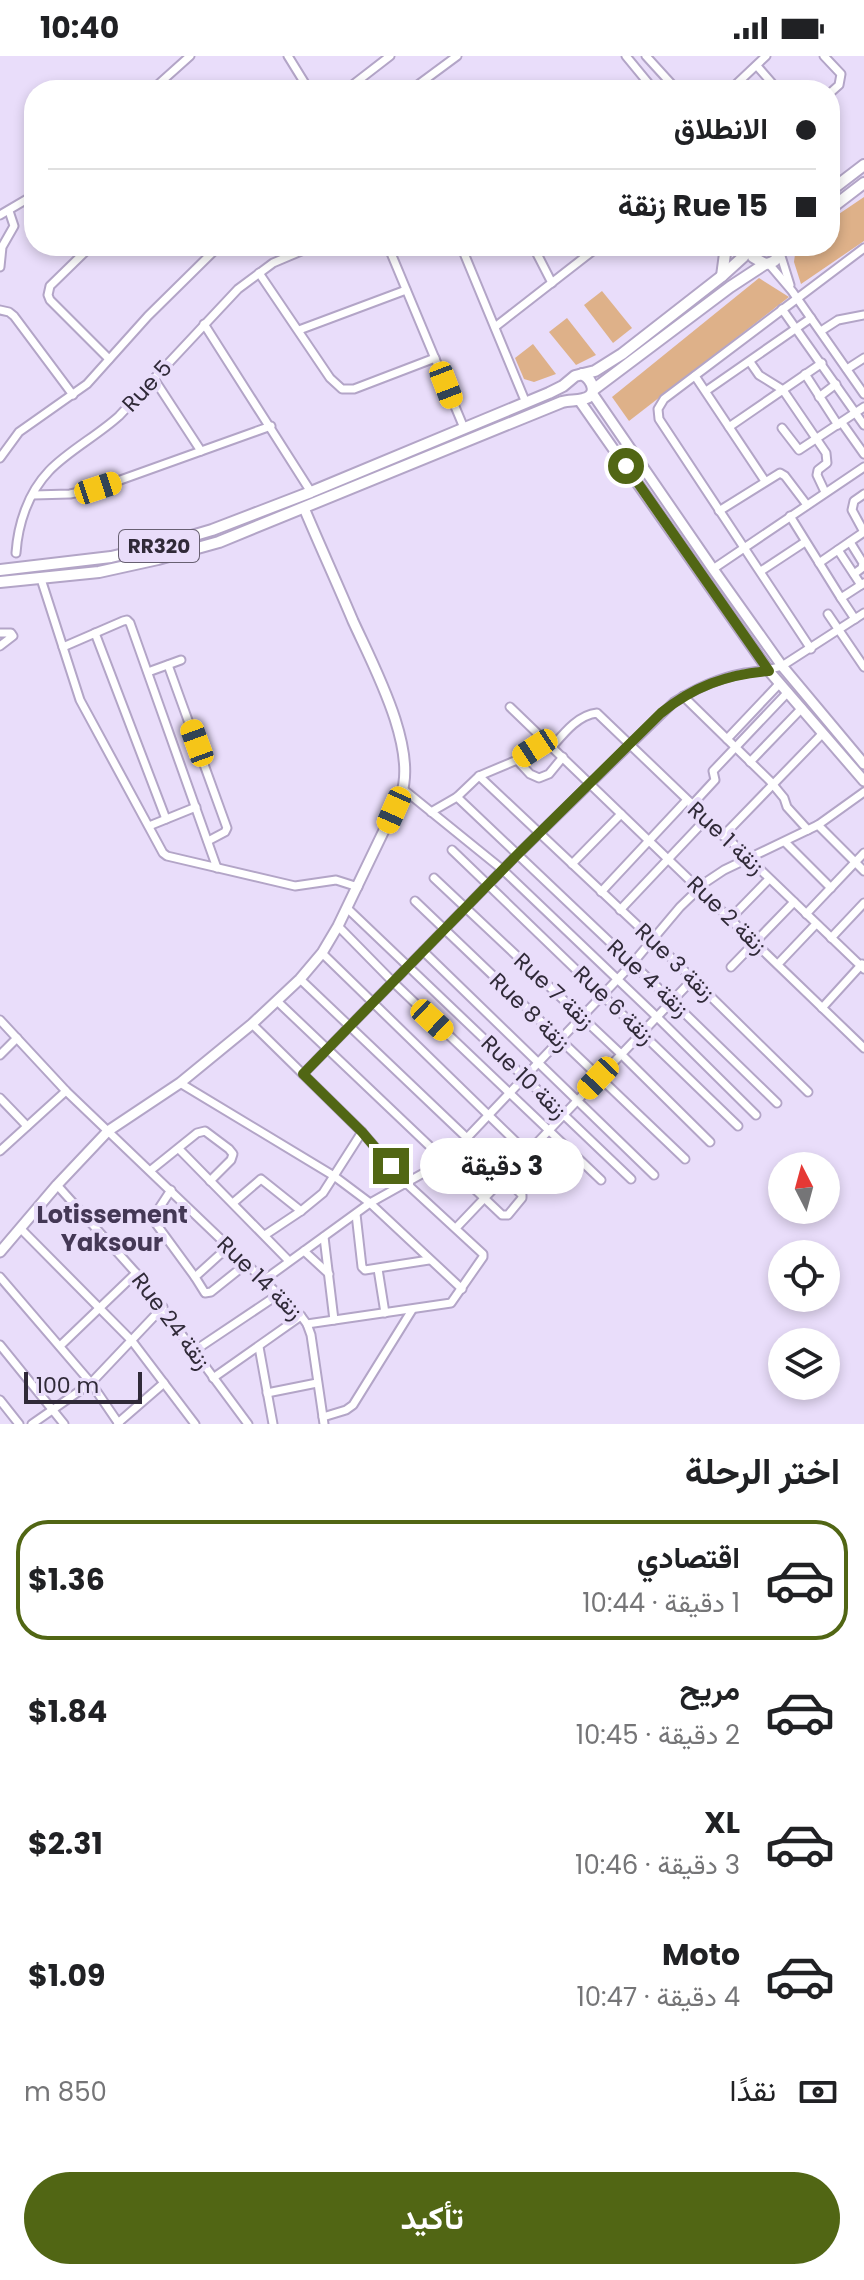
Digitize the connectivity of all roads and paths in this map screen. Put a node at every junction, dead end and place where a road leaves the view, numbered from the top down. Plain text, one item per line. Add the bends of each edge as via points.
1 (190, 56) edge
2 (288, 56) edge
3 (390, 56) edge
4 (457, 56) edge
5 (626, 56) edge
6 (646, 56) edge
7 (766, 56) edge
8 (824, 56) edge
9 (757, 66) junction
10 (163, 80) edge
11 (303, 80) edge
12 (359, 80) edge
13 (425, 80) edge
14 (643, 80) edge
15 (668, 80) edge
16 (741, 80) edge
17 (769, 80) edge
18 (840, 80) edge
19 (864, 165) edge
20 (840, 179) edge
21 (864, 183) edge
22 (24, 201) edge
23 (840, 201) edge
24 (9, 211) junction
25 (0, 215) edge
26 (864, 248) edge
27 (81, 256) edge
28 (209, 256) edge
29 (288, 256) edge
30 (392, 256) edge
31 (465, 256) edge
32 (538, 256) edge
33 (586, 256) edge
34 (725, 256) edge
35 (742, 256) edge
36 (753, 256) edge
37 (778, 256) edge
38 (783, 256) edge
39 (767, 264) junction
40 (0, 267) edge
41 (259, 273) junction
42 (722, 276) junction
43 (552, 283) junction
44 (406, 290) junction
45 (794, 294) junction
46 (782, 309) junction
47 (0, 310) edge
48 (864, 315) edge
49 (811, 318) junction
50 (204, 324) junction
51 (495, 327) junction
52 (299, 330) junction
53 (797, 330) junction
54 (821, 331) junction
55 (435, 358) junction
56 (864, 358) edge
57 (109, 359) junction
58 (750, 362) junction
59 (822, 363) junction
60 (847, 369) junction
61 (582, 374) junction
62 (805, 374) junction
63 (695, 376) junction
64 (154, 379) junction
65 (569, 381) junction
66 (836, 384) junction
67 (783, 390) junction
68 (706, 391) junction
69 (592, 392) junction
70 (864, 394) edge
71 (73, 395) junction
72 (819, 397) junction
73 (578, 399) junction
74 (526, 403) junction
75 (864, 407) edge
76 (856, 413) junction
77 (840, 424) junction
78 (864, 425) edge
79 (271, 426) junction
80 (729, 427) junction
81 (464, 428) junction
82 (782, 428) dead end
83 (817, 439) junction
84 (201, 451) junction
85 (864, 454) edge
86 (0, 458) edge
87 (864, 467) edge
88 (765, 481) junction
89 (311, 492) junction
90 (825, 492) junction
91 (864, 494) edge
92 (33, 495) junction
93 (807, 505) junction
94 (304, 508) junction
95 (719, 511) junction
96 (790, 516) junction
97 (864, 532) edge
98 (805, 542) junction
99 (850, 542) junction
100 (744, 547) junction
101 (838, 550) junction
102 (16, 553) dead end
103 (819, 563) junction
104 (713, 569) junction
105 (0, 570) edge
106 (761, 571) junction
107 (854, 574) junction
108 (41, 579) junction
109 (0, 582) edge
110 (863, 584) edge
111 (841, 598) junction
112 (864, 613) edge
113 (828, 614) dead end
114 (855, 619) junction
115 (839, 630) junction
116 (0, 633) edge
117 (95, 633) junction
118 (0, 646) edge
119 (63, 647) junction
120 (811, 649) junction
121 (181, 660) dead end
122 (168, 665) junction
123 (782, 666) junction
124 (864, 667) edge
125 (769, 671) junction
126 (148, 672) junction
127 (780, 683) junction
128 (788, 692) junction
129 (683, 696) junction
130 (510, 707) dead end
131 (802, 708) junction
132 (823, 733) junction
133 (727, 739) junction
134 (544, 740) junction
135 (630, 745) junction
136 (552, 747) junction
137 (736, 748) junction
138 (563, 757) junction
139 (517, 760) junction
140 (750, 762) junction
141 (864, 764) edge
142 (479, 776) junction
143 (864, 781) edge
144 (590, 784) junction
145 (773, 785) junction
146 (403, 789) junction
147 (864, 792) edge
148 (457, 797) junction
149 (689, 803) junction
150 (196, 807) junction
151 (431, 812) junction
152 (621, 814) junction
153 (166, 819) junction
154 (706, 819) junction
155 (818, 825) junction
156 (149, 826) junction
157 (808, 830) junction
158 (539, 834) junction
159 (723, 836) junction
160 (649, 840) junction
161 (208, 841) junction
162 (785, 842) junction
163 (452, 850) dead end
164 (864, 853) edge
165 (517, 855) junction
166 (667, 858) junction
167 (748, 859) junction
168 (855, 862) junction
169 (572, 864) junction
170 (217, 868) junction
171 (503, 870) junction
172 (864, 871) edge
173 (434, 878) dead end
174 (769, 879) junction
175 (488, 885) junction
176 (358, 887) junction
177 (831, 888) junction
178 (699, 889) junction
179 (601, 892) junction
180 (415, 901) dead end
181 (794, 902) junction
182 (864, 903) edge
183 (466, 908) junction
184 (348, 909) junction
185 (620, 910) junction
186 (806, 914) junction
187 (730, 919) junction
188 (816, 924) junction
189 (338, 926) junction
190 (445, 929) junction
191 (831, 938) junction
192 (653, 940) junction
193 (756, 943) junction
194 (423, 951) junction
195 (322, 953) junction
196 (632, 964) junction
197 (778, 964) junction
198 (408, 966) junction
199 (863, 966) edge
200 (731, 967) dead end
201 (617, 978) junction
202 (300, 979) junction
203 (693, 979) junction
204 (393, 982) junction
205 (602, 994) junction
206 (277, 1001) junction
207 (672, 1001) junction
208 (373, 1003) junction
209 (822, 1008) junction
210 (581, 1017) junction
211 (657, 1017) junction
212 (0, 1020) edge
213 (252, 1024) junction
214 (350, 1026) junction
215 (643, 1032) junction
216 (17, 1038) junction
217 (559, 1040) junction
218 (863, 1048) edge
219 (327, 1050) junction
220 (621, 1054) junction
221 (0, 1055) edge
222 (505, 1060) junction
223 (538, 1062) junction
224 (303, 1074) junction
225 (492, 1075) junction
226 (524, 1078) junction
227 (598, 1078) junction
228 (180, 1083) junction
229 (66, 1091) junction
230 (510, 1092) junction
231 (808, 1092) dead end
232 (0, 1098) edge
233 (578, 1099) junction
234 (777, 1103) dead end
235 (488, 1115) junction
236 (563, 1115) junction
237 (756, 1115) dead end
238 (27, 1126) junction
239 (738, 1126) dead end
240 (548, 1130) junction
241 (108, 1131) junction
242 (362, 1132) junction
243 (467, 1138) junction
244 (710, 1142) dead end
245 (179, 1149) junction
246 (0, 1151) edge
247 (526, 1152) junction
248 (685, 1159) dead end
249 (445, 1161) junction
250 (151, 1170) junction
251 (550, 1175) dead end
252 (654, 1175) dead end
253 (334, 1176) junction
254 (504, 1176) junction
255 (631, 1179) dead end
256 (601, 1180) dead end
257 (210, 1181) junction
258 (406, 1183) junction
259 (57, 1185) junction
260 (171, 1190) junction
261 (484, 1197) junction
262 (233, 1203) junction
263 (370, 1203) junction
264 (301, 1211) junction
265 (356, 1214) junction
266 (20, 1228) junction
267 (456, 1228) junction
268 (265, 1235) junction
269 (324, 1237) junction
270 (228, 1247) junction
271 (304, 1251) junction
272 (0, 1252) edge
273 (429, 1260) junction
274 (289, 1261) junction
275 (246, 1264) junction
276 (378, 1269) junction
277 (136, 1273) junction
278 (329, 1274) junction
279 (0, 1277) edge
280 (195, 1277) junction
281 (264, 1280) junction
282 (462, 1289) junction
283 (279, 1294) junction
284 (163, 1307) junction
285 (100, 1309) junction
286 (412, 1310) junction
287 (385, 1313) junction
288 (301, 1316) junction
289 (334, 1320) junction
290 (307, 1324) junction
291 (132, 1341) junction
292 (0, 1345) edge
293 (60, 1346) junction
294 (259, 1347) junction
295 (194, 1351) junction
296 (213, 1378) junction
297 (91, 1383) junction
298 (164, 1383) junction
299 (317, 1383) junction
300 (267, 1393) junction
301 (0, 1400) edge
302 (54, 1410) junction
303 (323, 1421) edge
304 (14, 1422) edge
305 (191, 1423) edge
306 (32, 1424) edge
307 (64, 1424) edge
308 (118, 1424) edge
309 (248, 1424) edge
310 (273, 1424) edge

1 - 10 street
2 - 11 street
3 - 12 street
4 - 13 street
5 - 14 street
6 - 15 street
7 - 9 street
8 - 18 street via 841,74
9 - 16 street
9 - 17 street
19 - 20 main road
21 - 23 main road
22 - 24 street
24 - 25 street
24 - 40 street via 14,226 2,247
26 - 45 street
27 - 57 street via 50,286 48,296
28 - 57 street
29 - 41 street, Rue 5
30 - 44 street
31 - 51 street
32 - 43 street
33 - 43 street
34 - 42 main road
35 - 42 main road, RR320
36 - 39 main road, RR320
37 - 39 main road, RR320
38 - 45 street
39 - 45 street
39 - 69 main road, RR320
41 - 50 street, Rue 5
41 - 52 street
42 - 61 main road, RR320 via 622,354
43 - 51 street
44 - 52 street
44 - 55 street
45 - 46 street
45 - 49 street
46 - 53 street
46 - 63 street
47 - 71 street via 14,316
48 - 54 street via 838,320
49 - 53 street
49 - 54 street
50 - 64 street, Rue 5
50 - 79 street
51 - 74 street
52 - 55 street via 336,386 348,390
53 - 58 street
53 - 59 street
54 - 60 street
55 - 81 street
56 - 60 street
57 - 71 street
58 - 67 street via 759,375
58 - 68 street
59 - 62 street
59 - 66 street
60 - 70 street
61 - 65 main road, RR320
61 - 69 main road via 592,382
62 - 67 street
62 - 72 street
63 - 68 street
63 - 95 street via 664,399 658,414
64 - 84 street
64 - 92 street, Rue 5 via 105,429 50,470
65 - 73 main road via 569,392
65 - 74 main road, RR320
66 - 72 street
66 - 76 street
67 - 80 street
67 - 83 street
68 - 80 street
69 - 73 main road, RR320
69 - 104 main road
71 - 86 street via 19,432
72 - 77 street
73 - 94 main road, RR320
73 - 125 main road
74 - 81 main road, RR320
75 - 76 street
76 - 77 street
76 - 78 street
77 - 83 street
77 - 85 street
79 - 84 street
79 - 89 street
80 - 88 street
81 - 89 main road, RR320
82 - 83 street via 798,449
83 - 90 street via 827,456 817,475
84 - 92 street via 83,491
87 - 90 street
88 - 93 street via 783,474
88 - 95 street
89 - 105 main road, RR320 via 232,524 145,549
90 - 93 street
91 - 97 street via 852,510
92 - 102 street, Rue 5 via 20,523
93 - 96 street
94 - 108 main road, RR320 via 175,555
94 - 146 main road via 388,700 402,748
95 - 100 street
96 - 98 street
96 - 100 street
97 - 99 street
98 - 103 street
98 - 106 street
99 - 101 street
99 - 107 street via 863,563
100 - 104 street
100 - 106 street
101 - 103 street
101 - 107 street
103 - 111 street
104 - 123 main road
106 - 120 street
107 - 110 street
108 - 109 main road, RR320
108 - 119 street
110 - 111 street
111 - 114 street
112 - 114 street
113 - 115 street
114 - 115 street
115 - 120 street
115 - 124 street
116 - 118 street via 13,636
117 - 119 street
117 - 126 street via 127,620
117 - 153 street
119 - 156 street via 82,704
120 - 123 street
121 - 122 street
122 - 126 street
122 - 161 street via 227,828
123 - 125 street
123 - 141 main road
125 - 127 main road
125 - 129 street via 715,681
126 - 150 street
127 - 128 main road
127 - 133 street
128 - 131 main road
128 - 137 street
129 - 133 street
129 - 135 street
130 - 134 street, Rue 2 زنقة
131 - 132 main road
131 - 140 street
132 - 143 main road
132 - 145 street
133 - 137 street
134 - 136 street, Rue 2 زنقة
134 - 139 street
135 - 136 street, Rue 1 زنقة via 591,713
135 - 144 street
135 - 149 street, Rue 1 زنقة
136 - 138 street, Rue 2 زنقة
137 - 140 street
137 - 149 street via 713,771 715,780
138 - 139 street via 539,778
138 - 144 street, Rue 2 زنقة
139 - 142 street
140 - 145 street
142 - 148 street
142 - 158 street, Rue 3 زنقة
144 - 152 street, Rue 2 زنقة
144 - 158 street
145 - 157 street
145 - 159 street
146 - 151 street
146 - 176 main road
147 - 155 street
148 - 151 street
148 - 165 street, Rue 4 زنقة
149 - 154 street, Rue 1 زنقة
149 - 160 street
150 - 153 street
150 - 161 street
151 - 171 street
152 - 160 street, Rue 2 زنقة
152 - 169 street
153 - 156 street
154 - 159 street, Rue 1 زنقة
154 - 166 street
155 - 157 street
155 - 168 street
156 - 170 street via 167,856
157 - 162 street
158 - 165 street
158 - 169 street, Rue 3 زنقة
159 - 167 street, Rue 1 زنقة
160 - 166 street, Rue 2 زنقة
160 - 179 street
161 - 170 street
162 - 167 street
162 - 177 street
163 - 175 street, Rue 6 زنقة
164 - 168 street
165 - 171 street
165 - 196 street, Rue 4 زنقة
166 - 178 street, Rue 2 زنقة
166 - 185 street
167 - 174 street, Rue 1 زنقة
167 - 178 street
168 - 172 street
168 - 177 street
169 - 179 street, Rue 3 زنقة
170 - 176 street via 295,886 336,880
171 - 175 street
171 - 201 street
173 - 183 street, Rue 7 زنقة
174 - 181 street, Rue 1 زنقة
174 - 187 street
175 - 183 street
175 - 205 street, Rue 6 زنقة
176 - 184 main road
177 - 186 street
178 - 187 street, Rue 2 زنقة
178 - 192 street
179 - 185 street, Rue 3 زنقة
180 - 190 street, Rue 8 زنقة
181 - 186 street, Rue 1 زنقة
181 - 193 street
182 - 191 street
183 - 190 street
183 - 210 street, Rue 7 زنقة
184 - 189 main road
184 - 198 street, Rue 10 زنقة
185 - 192 street, Rue 3 زنقة
186 - 188 street, Rue 1 زنقة
187 - 193 street, Rue 2 زنقة
188 - 191 street, Rue 1 زنقة
188 - 197 street
189 - 195 main road
189 - 204 street
190 - 194 street
190 - 217 street, Rue 8 زنقة
191 - 199 street, Rue 1 زنقة
192 - 196 street
192 - 203 street, Rue 3 زنقة
193 - 197 street, Rue 2 زنقة
193 - 200 street
194 - 198 street
194 - 223 street
195 - 202 main road
195 - 208 street
196 - 201 street
196 - 207 street, Rue 4 زنقة
197 - 209 street, Rue 2 زنقة
198 - 204 street
198 - 222 street, Rue 10 زنقة
199 - 209 street
201 - 205 street
201 - 211 street
202 - 206 main road
202 - 214 street
203 - 207 street
203 - 231 street, Rue 3 زنقة
204 - 208 street
204 - 225 street
205 - 210 street
205 - 215 street, Rue 6 زنقة
206 - 213 main road
206 - 219 street
207 - 211 street
207 - 234 street, Rue 4 زنقة
208 - 214 street
208 - 235 street
209 - 218 street, Rue 2 زنقة
210 - 217 street
210 - 220 street, Rue 7 زنقة
211 - 215 street
211 - 237 street
212 - 216 street, Rue 14 زنقة
213 - 224 street
213 - 228 main road
214 - 219 street
214 - 243 street
215 - 220 street
215 - 239 street, Rue 6 زنقة
216 - 221 street
216 - 229 street, Rue 14 زنقة
217 - 223 street
217 - 227 street, Rue 8 زنقة
219 - 224 street
219 - 249 street
220 - 227 street
220 - 244 street, Rue 7 زنقة
222 - 225 street
222 - 226 street, Rue 10 زنقة
223 - 226 street
223 - 233 street
224 - 242 street
225 - 230 street
226 - 230 street
226 - 236 street, Rue 10 زنقة
227 - 233 street
227 - 248 street, Rue 8 زنقة
228 - 241 main road
228 - 253 street
229 - 238 street
229 - 241 street, Rue 14 زنقة
230 - 235 street
230 - 240 street
232 - 238 street
233 - 236 street
233 - 252 street
235 - 243 street
235 - 247 street
236 - 240 street
236 - 255 street, Rue 10 زنقة
238 - 246 street
240 - 247 street
240 - 256 street
241 - 250 street, Rue 14 زنقة
241 - 259 main road
242 - 253 street
242 - 258 street
243 - 249 street
243 - 254 street
245 - 250 street
245 - 257 street
245 - 257 street via 203,1131 229,1149 231,1160
247 - 251 street
247 - 254 street
249 - 258 street
249 - 261 street
250 - 260 street, Rue 14 زنقة
253 - 263 street
253 - 264 street
254 - 261 street
254 - 261 street via 522,1195 508,1215
257 - 262 street
258 - 263 street
258 - 267 street
259 - 266 main road
259 - 277 street, Rue 24 زنقة
260 - 270 street, Rue 14 زنقة
260 - 280 street via 154,1221
261 - 267 street
262 - 264 street via 261,1179
262 - 268 street
263 - 265 street
263 - 273 street
264 - 268 street
265 - 269 street
265 - 276 street via 362,1267
266 - 272 main road
266 - 285 street
267 - 282 street via 483,1257
268 - 274 street
269 - 271 street
269 - 278 street
270 - 275 street, Rue 14 زنقة
270 - 280 street
271 - 274 street
271 - 278 street
273 - 276 street
273 - 282 street
274 - 281 street
275 - 280 street via 208,1293
275 - 281 street, Rue 14 زنقة
276 - 287 street
277 - 284 street, Rue 24 زنقة
277 - 285 street
278 - 289 street
279 - 293 street
281 - 283 street, Rue 14 زنقة
282 - 286 street via 451,1303
283 - 288 street, Rue 14 زنقة
283 - 295 street
284 - 291 street
284 - 295 street, Rue 24 زنقة
285 - 291 street
285 - 293 street
286 - 287 street
286 - 303 street via 353,1405
287 - 289 street
288 - 290 street, Rue 14 زنقة
288 - 294 street
289 - 290 street
290 - 299 street
291 - 297 street
291 - 298 street
292 - 302 street
293 - 297 street
294 - 296 street
294 - 300 street
295 - 296 street, Rue 24 زنقة
296 - 309 street, Rue 24 زنقة
297 - 302 street
297 - 308 street
298 - 305 street
298 - 308 street
299 - 300 street
299 - 303 street
300 - 310 street
301 - 304 street
302 - 306 street
302 - 307 street

